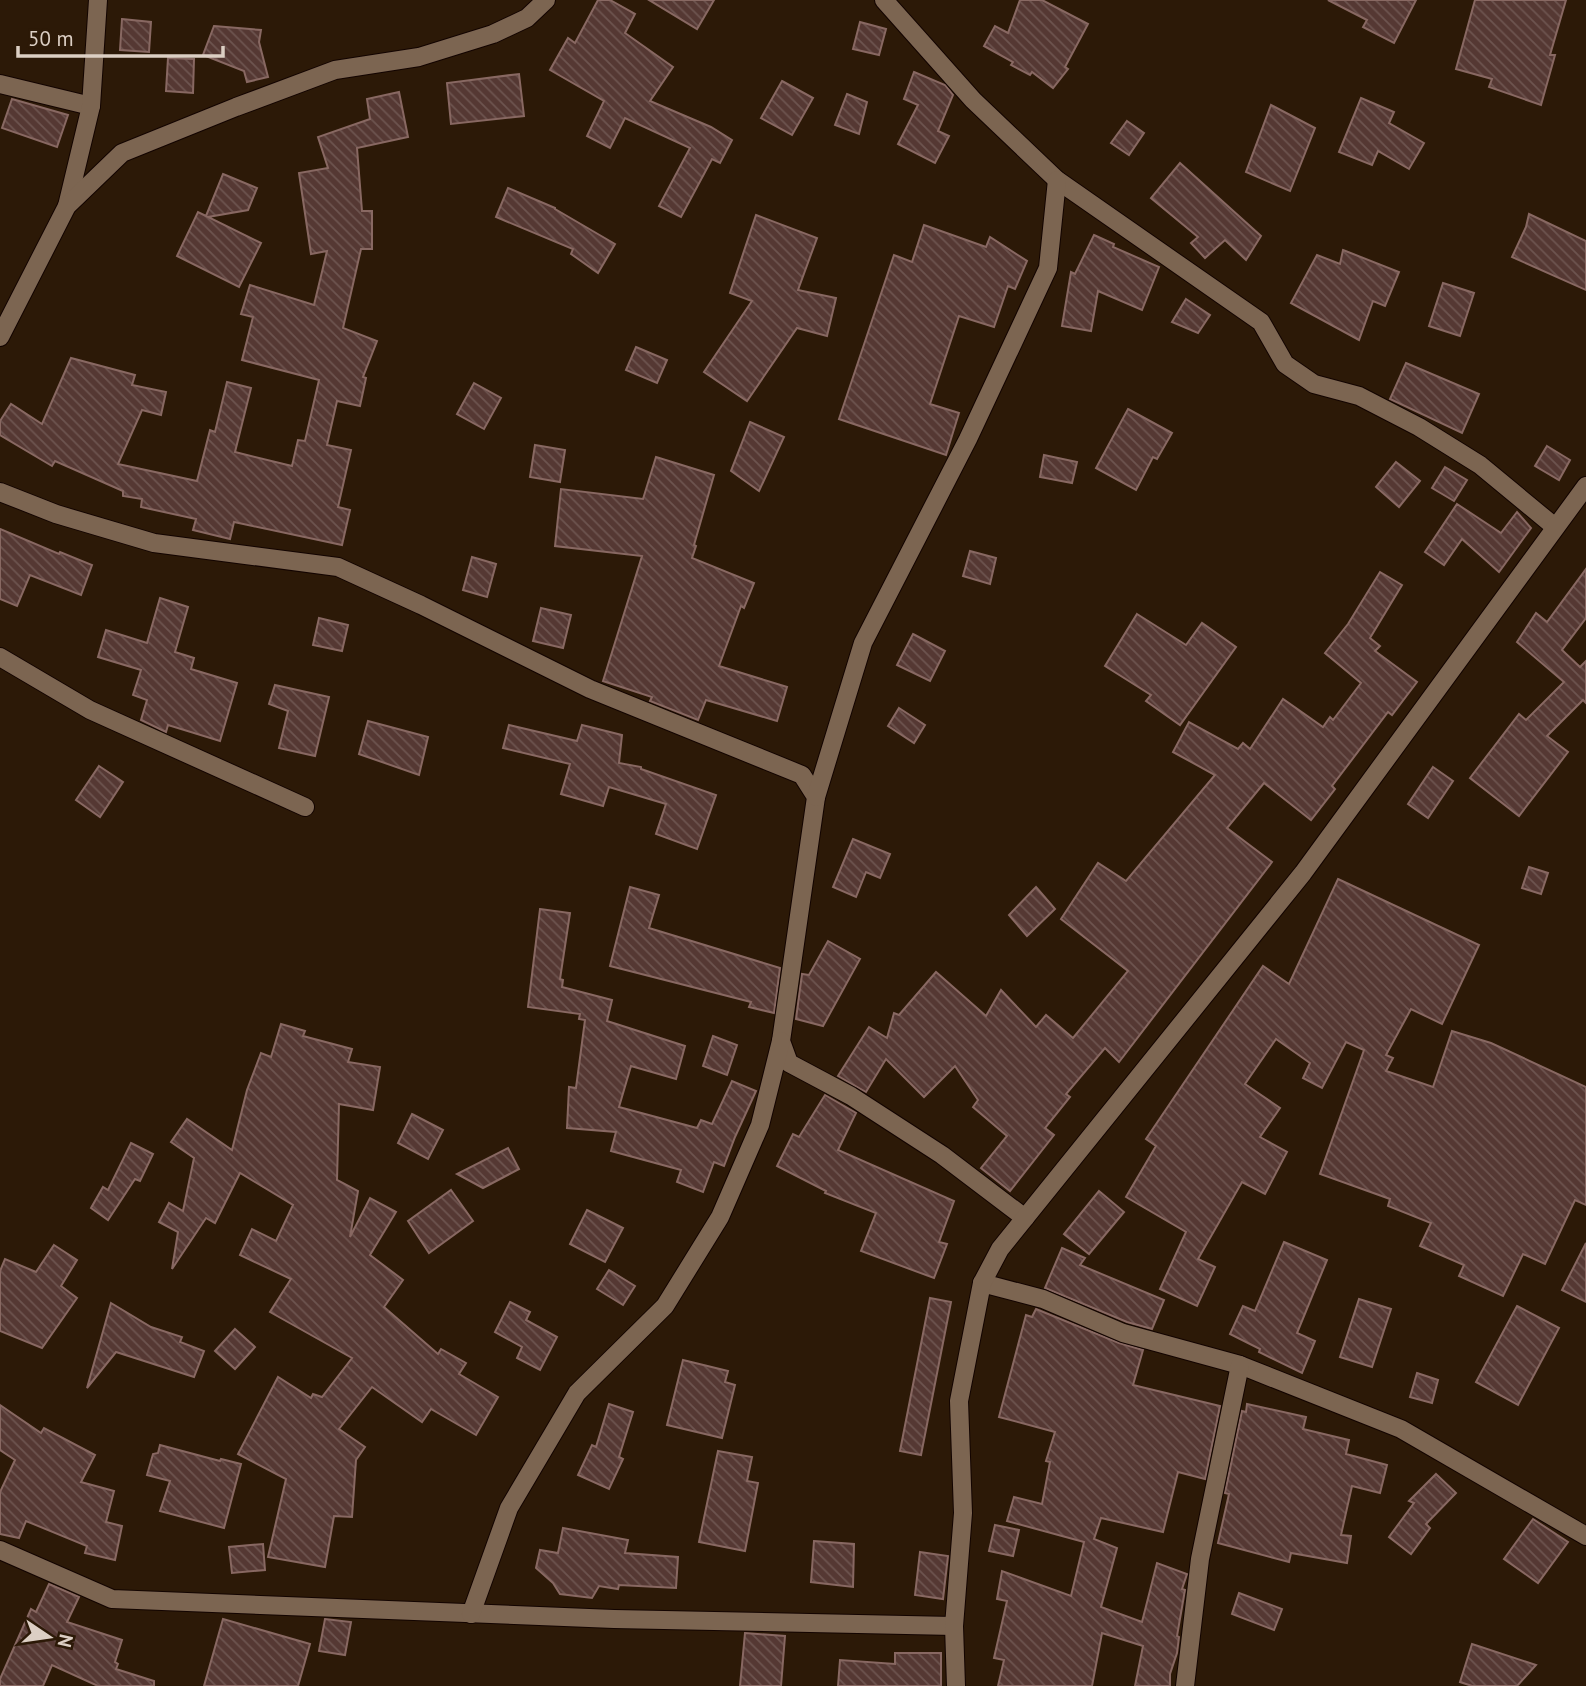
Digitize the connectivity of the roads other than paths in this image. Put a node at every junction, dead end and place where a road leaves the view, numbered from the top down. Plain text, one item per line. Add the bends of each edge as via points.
1 (98, 0) edge
2 (546, 0) edge
3 (884, 0) edge
4 (0, 85) edge
5 (91, 106) junction
6 (1057, 180) junction
7 (67, 206) junction
8 (0, 337) edge
9 (1586, 486) edge
10 (0, 492) edge
11 (1555, 527) junction
12 (0, 657) edge
13 (816, 797) junction
14 (305, 807) dead end
15 (781, 1041) junction
16 (1025, 1218) junction
17 (982, 1283) junction
18 (1240, 1365) junction
19 (1586, 1536) edge
20 (0, 1550) edge
21 (471, 1614) junction
22 (954, 1626) junction
23 (956, 1686) edge
24 (1185, 1686) edge

1 - 5 street
2 - 7 street via 527,18 493,34 419,57 335,70 122,153
3 - 6 street via 973,100
4 - 5 street
5 - 7 street
6 - 11 street via 1261,321 1285,365 1314,384 1359,396 1419,427 1480,465
6 - 13 street via 1048,268 968,439 863,643
7 - 8 street
9 - 11 street
10 - 13 street via 154,544 338,567 590,690 802,775
11 - 16 street via 1303,873
12 - 14 street via 90,710
13 - 15 street
15 - 16 street via 789,1063 851,1096 942,1155
15 - 21 street via 760,1125 720,1217 666,1306 577,1393 509,1508
16 - 17 street via 1000,1249
17 - 18 street via 1043,1299 1123,1333
17 - 22 street via 959,1401 963,1513
18 - 19 street via 1401,1429
18 - 24 street via 1200,1559
20 - 21 street via 112,1599
21 - 22 street
22 - 23 street

